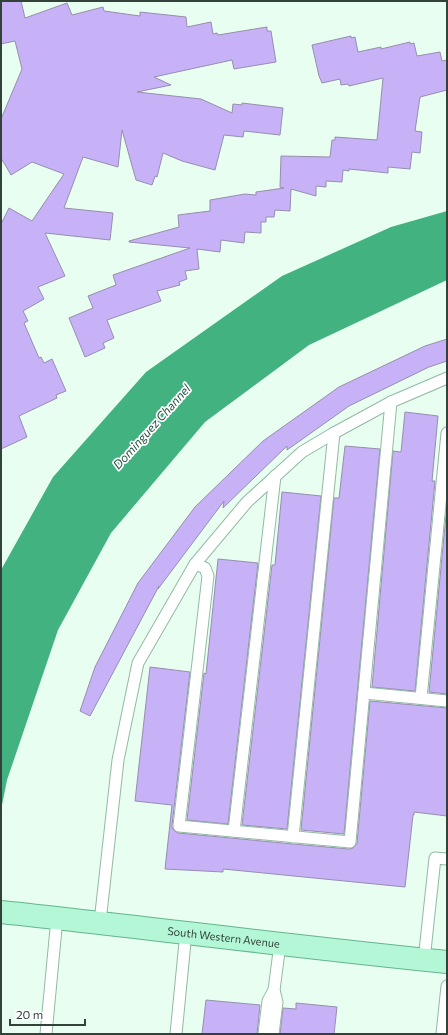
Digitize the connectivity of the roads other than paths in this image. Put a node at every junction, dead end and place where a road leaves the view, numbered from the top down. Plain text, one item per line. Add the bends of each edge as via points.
1 (447, 378) edge
2 (391, 402) junction
3 (334, 433) junction
4 (447, 433) edge
5 (275, 476) junction
6 (195, 564) junction
7 (364, 693) junction
8 (421, 698) junction
9 (447, 701) edge
10 (234, 831) junction
11 (293, 837) junction
12 (447, 859) edge
13 (1, 912) edge
14 (57, 918) junction
15 (100, 922) junction
16 (186, 932) junction
17 (280, 944) junction
18 (424, 960) junction
19 (447, 962) edge
20 (447, 986) edge
21 (274, 990) junction
22 (46, 1034) edge
23 (176, 1034) edge
24 (264, 1034) edge
25 (273, 1034) edge
26 (442, 1034) edge

1 - 2 lane
2 - 3 lane
2 - 7 lane
3 - 5 lane via 302,452
3 - 11 lane
4 - 8 lane
5 - 6 lane via 247,502
5 - 10 lane
6 - 10 lane via 205,568 208,576 179,826
6 - 15 lane via 138,663 118,760
7 - 8 lane
7 - 11 lane via 350,842
8 - 9 lane
10 - 11 lane
12 - 18 lane via 435,858
13 - 14 main road, South Western Avenue
14 - 15 main road, South Western Avenue
14 - 22 lane
15 - 16 main road, South Western Avenue
16 - 17 main road, South Western Avenue
16 - 23 lane
17 - 18 main road, South Western Avenue
17 - 21 lane
18 - 19 main road, South Western Avenue
20 - 26 lane
21 - 24 lane via 268,1001
21 - 25 lane via 276,1002

